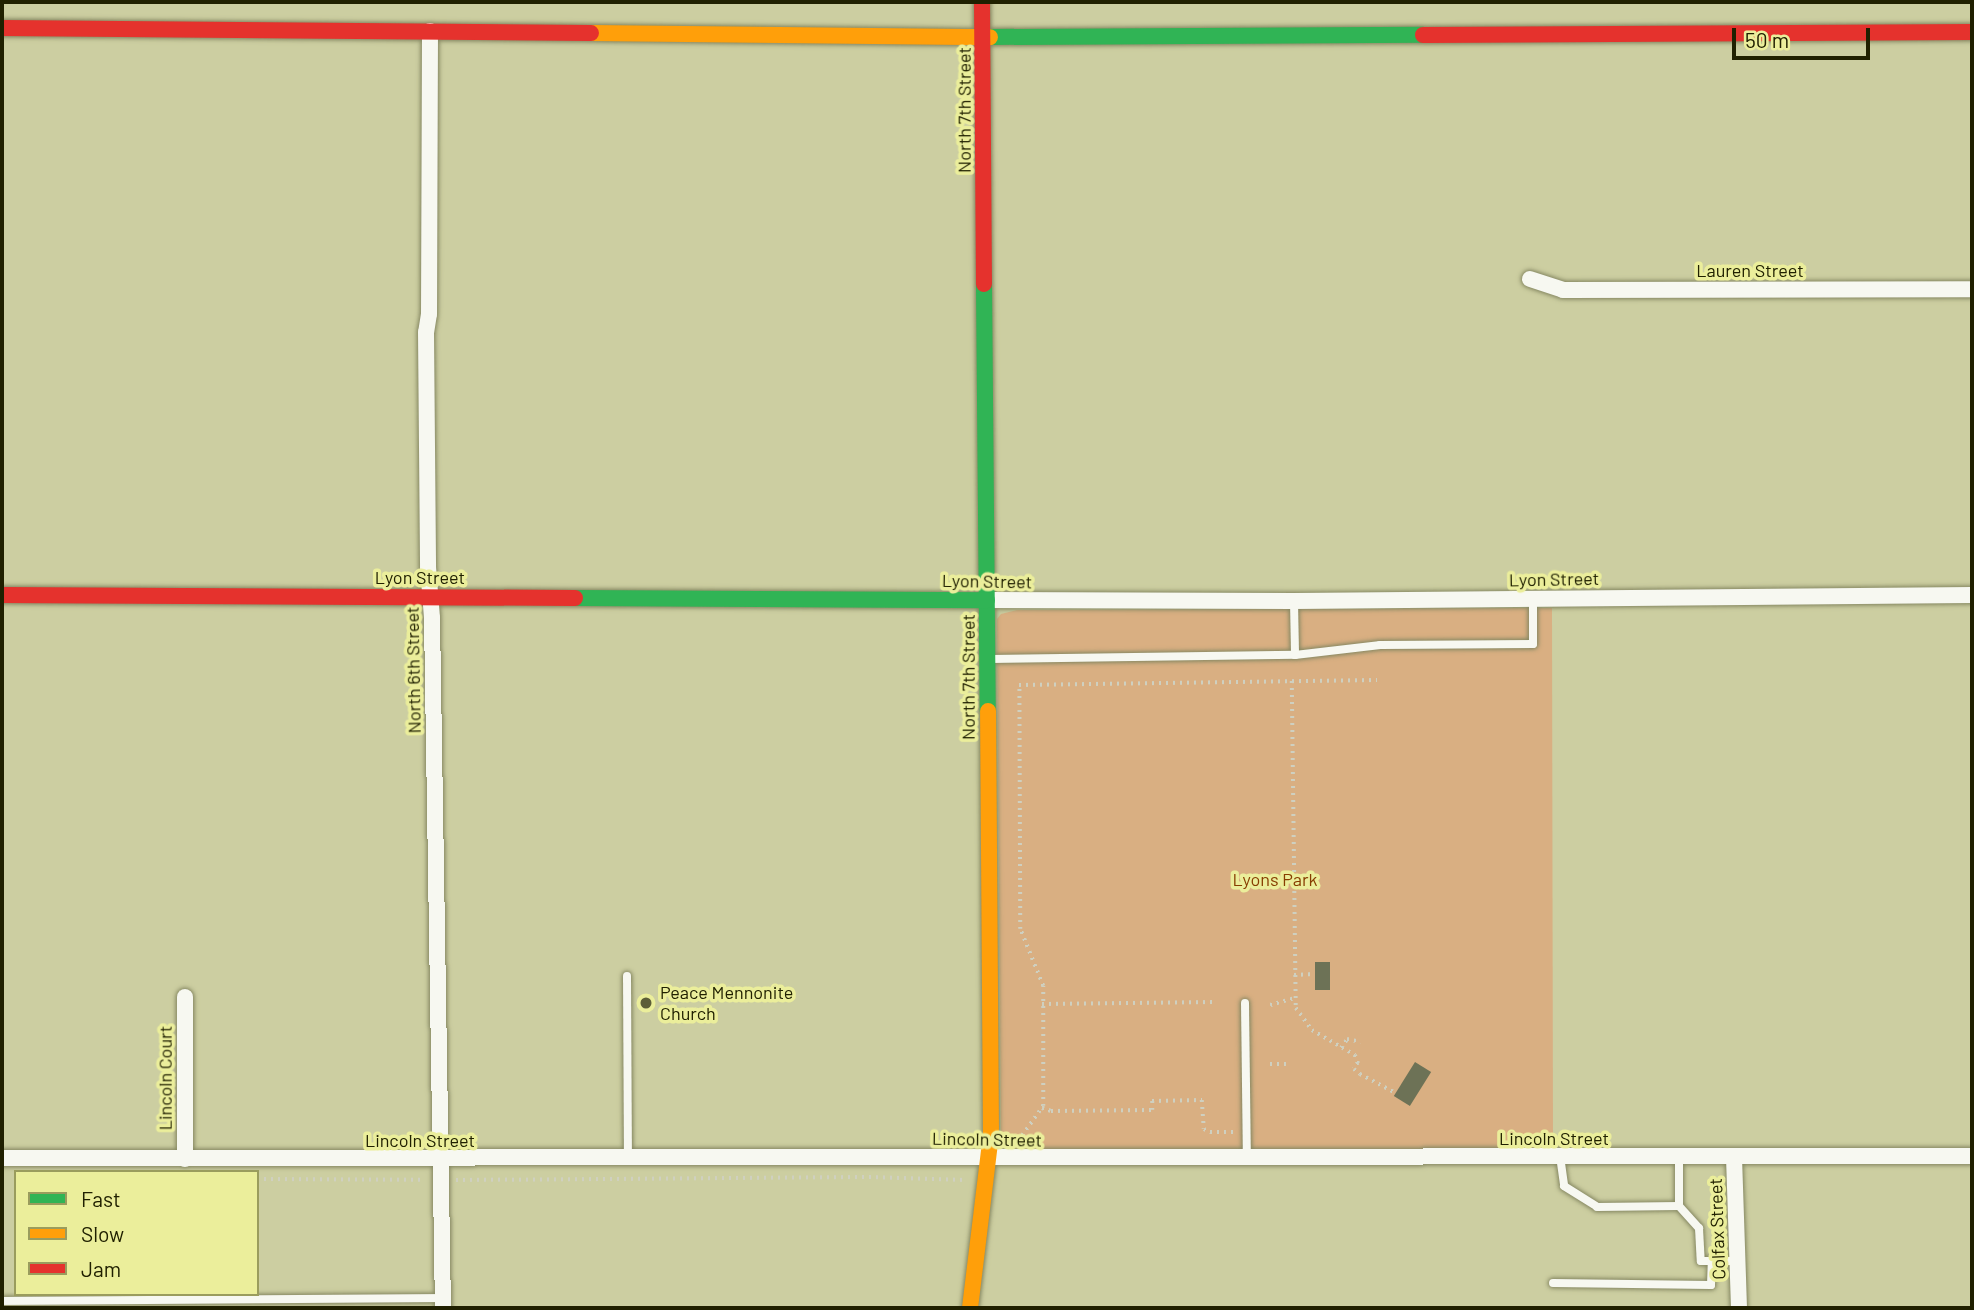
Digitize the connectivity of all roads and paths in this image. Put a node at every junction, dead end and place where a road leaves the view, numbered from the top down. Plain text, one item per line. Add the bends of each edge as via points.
1 (982, 2) edge
2 (2, 28) edge
3 (430, 32) junction
4 (1972, 32) edge
5 (982, 37) junction
6 (1530, 279) dead end
7 (1972, 289) edge
8 (2, 595) edge
9 (1972, 595) edge
10 (431, 597) junction
11 (1533, 599) junction
12 (987, 600) junction
13 (1294, 601) junction
14 (1294, 655) junction
15 (987, 659) junction
16 (1377, 680) dead end
17 (1292, 681) junction
18 (1294, 975) junction
19 (1314, 975) dead end
20 (626, 976) dead end
21 (185, 997) dead end
22 (1294, 998) junction
23 (1215, 1002) dead end
24 (1245, 1003) dead end
25 (1042, 1004) junction
26 (1270, 1005) dead end
27 (1361, 1042) dead end
28 (1341, 1048) junction
29 (1270, 1064) dead end
30 (1288, 1064) dead end
31 (1395, 1093) dead end
32 (1042, 1108) junction
33 (1246, 1132) junction
34 (1559, 1156) junction
35 (1972, 1156) edge
36 (1679, 1157) junction
37 (1734, 1157) junction
38 (2, 1158) edge
39 (988, 1158) junction
40 (1247, 1158) junction
41 (185, 1159) junction
42 (440, 1159) junction
43 (1004, 1159) junction
44 (628, 1160) junction
45 (259, 1179) edge
46 (440, 1180) junction
47 (986, 1181) junction
48 (1679, 1206) junction
49 (1712, 1261) junction
50 (1737, 1261) junction
51 (1553, 1283) dead end
52 (2, 1301) edge
53 (443, 1303) edge
54 (1739, 1304) edge
55 (970, 1308) edge

1 - 5 street, North 7th Street
2 - 3 street
3 - 5 street
3 - 10 street, North 6th Street via 426,346
4 - 5 street
5 - 12 street, North 7th Street
6 - 7 street, Lauren Street via 1563,290
8 - 10 street, Lyon Street
9 - 11 street, Lyon Street
10 - 12 street, Lyon Street
10 - 42 street, North 6th Street
11 - 13 street, Lyon Street
11 - 14 lane via 1533,644 1380,645
12 - 13 street, Lyon Street
12 - 15 street, North 7th Street
13 - 14 lane
14 - 15 lane
15 - 39 street, North 7th Street
16 - 17 path
17 - 18 path
17 - 25 path via 1019,685 1020,929 1042,986
18 - 19 path
18 - 22 path
20 - 44 lane
21 - 41 street, Lincoln Court
22 - 26 path
22 - 28 path via 1305,1023
23 - 25 path
24 - 33 lane
25 - 32 path
27 - 28 path via 1347,1040
28 - 31 path via 1355,1055 1358,1063 1354,1069 1360,1074
29 - 30 path
32 - 33 path via 1152,1110 1152,1101 1202,1101 1206,1131
32 - 43 path
33 - 40 lane
34 - 36 street, Lincoln Street
34 - 40 street, Lincoln Street
34 - 48 lane via 1564,1186 1597,1207
35 - 37 street, Lincoln Street
36 - 37 street, Lincoln Street
36 - 48 lane
37 - 50 street, Colfax Street
38 - 41 street, Lincoln Street
39 - 43 street, Lincoln Street
39 - 44 street, Lincoln Street
39 - 47 street, North 7th Street
40 - 43 street, Lincoln Street
41 - 42 street, Lincoln Street
42 - 44 street, Lincoln Street
42 - 46 street, North 6th Street
45 - 46 path
46 - 47 path via 869,1177
46 - 53 street, North 6th Street
47 - 55 street, North 7th Street
48 - 49 lane via 1699,1228 1701,1261
49 - 50 lane
49 - 51 lane via 1711,1285
50 - 54 street, Colfax Street
52 - 53 lane

